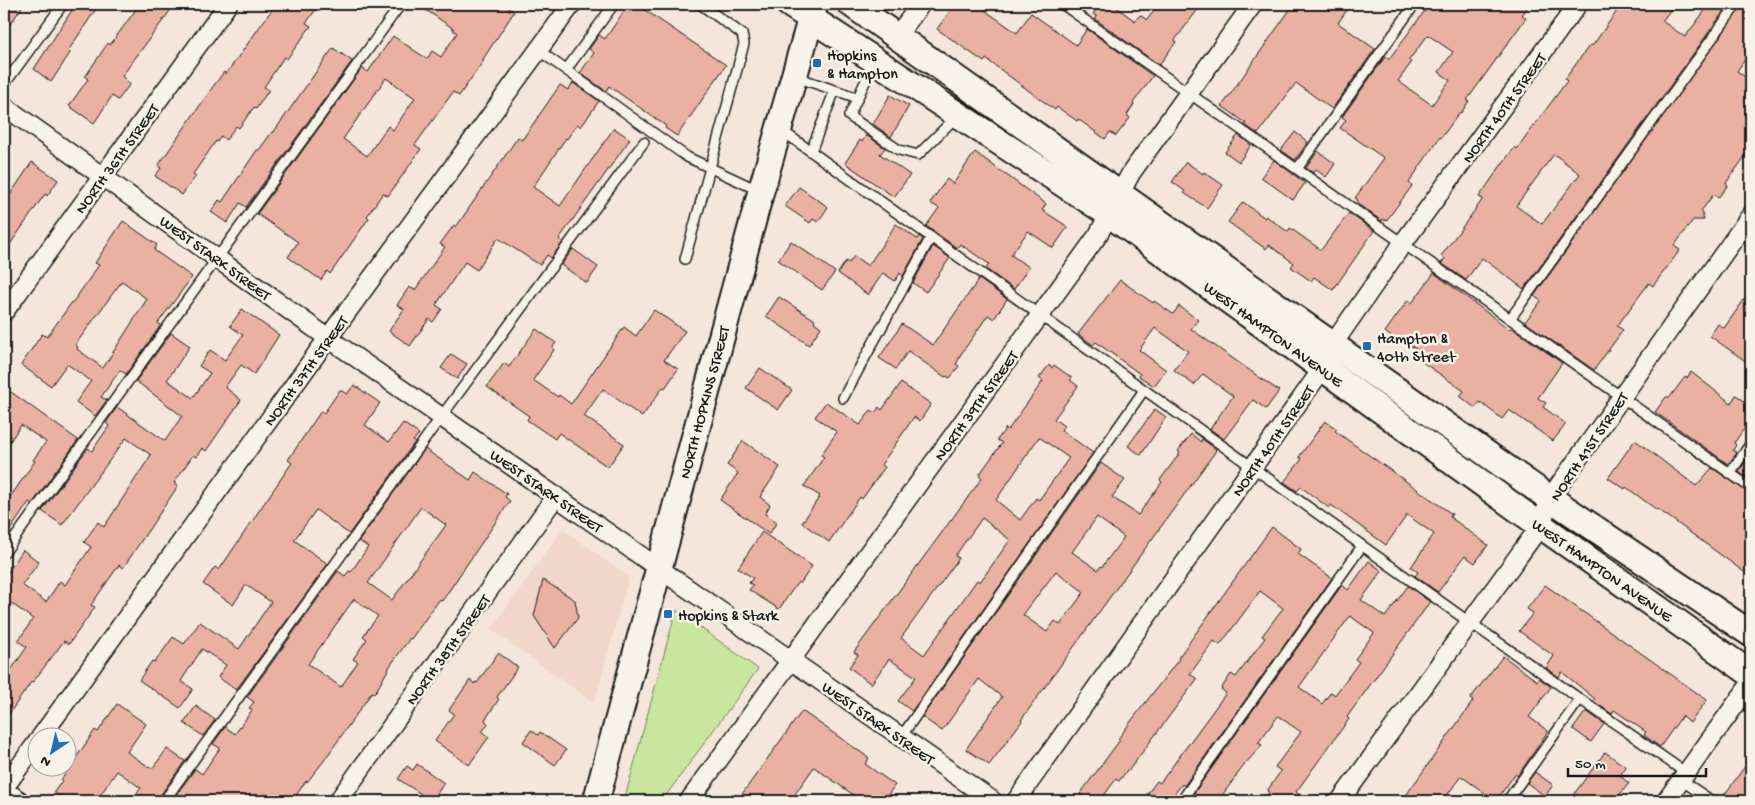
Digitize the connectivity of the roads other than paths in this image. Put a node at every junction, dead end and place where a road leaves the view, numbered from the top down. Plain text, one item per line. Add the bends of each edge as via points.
1 (62, 4) edge
2 (228, 4) edge
3 (402, 4) edge
4 (572, 4) edge
5 (614, 4) edge
6 (700, 4) edge
7 (789, 4) edge
8 (851, 4) edge
9 (921, 4) edge
10 (1062, 4) edge
11 (1082, 4) edge
12 (1253, 4) edge
13 (1415, 4) edge
14 (1578, 4) edge
15 (1737, 4) edge
16 (812, 11) edge
17 (1075, 13) junction
18 (898, 36) junction
19 (538, 50) junction
20 (875, 61) junction
21 (566, 70) junction
22 (793, 76) junction
23 (4, 85) edge
24 (834, 90) junction
25 (1188, 93) junction
26 (858, 98) junction
27 (4, 106) edge
28 (958, 114) junction
29 (778, 128) junction
30 (644, 142) dead end
31 (811, 151) junction
32 (709, 169) junction
33 (1297, 169) junction
34 (103, 176) junction
35 (761, 191) junction
36 (1115, 203) junction
37 (1751, 215) edge
38 (931, 237) junction
39 (1403, 244) junction
40 (217, 258) junction
41 (685, 259) dead end
42 (4, 312) edge
43 (1041, 315) junction
44 (1510, 319) junction
45 (328, 338) junction
46 (1333, 344) junction
47 (1323, 368) junction
48 (1144, 390) junction
49 (1621, 397) junction
50 (843, 398) dead end
51 (441, 417) junction
52 (1751, 443) edge
53 (1252, 468) junction
54 (1730, 473) junction
55 (1751, 488) edge
56 (556, 496) junction
57 (1550, 498) junction
58 (1541, 525) junction
59 (1362, 546) junction
60 (4, 553) edge
61 (658, 567) junction
62 (1470, 622) junction
63 (1751, 634) edge
64 (790, 660) junction
65 (1751, 674) edge
66 (1751, 684) edge
67 (1580, 699) junction
68 (47, 728) edge
69 (901, 738) junction
70 (28, 755) edge
71 (1684, 777) junction
72 (4, 789) edge
73 (20, 801) edge
74 (164, 801) edge
75 (338, 801) edge
76 (596, 801) edge
77 (689, 801) edge
78 (993, 801) edge
79 (1016, 801) edge
80 (1181, 801) edge
81 (1340, 801) edge
82 (1507, 801) edge
83 (1666, 801) edge
84 (1712, 801) edge

1 - 23 lane
2 - 34 street, NORTH 36TH STREET
3 - 40 lane
4 - 19 street, NORTH 37TH STREET
5 - 21 lane
6 - 32 lane via 742,34 744,44
7 - 16 main road, WEST HAMPTON AVENUE
8 - 18 main road, WEST HAMPTON AVENUE
9 - 18 street
10 - 17 lane
11 - 17 lane
12 - 25 street, NORTH 39TH STREET
13 - 33 lane
14 - 39 street, NORTH 40TH STREET
15 - 44 lane
16 - 20 main road, WEST HAMPTON AVENUE
16 - 22 main road, NORTH HOPKINS STREET
17 - 25 lane
18 - 36 main road, WEST HAMPTON AVENUE
19 - 21 lane
19 - 45 street, NORTH 37TH STREET
20 - 26 lane
20 - 28 main road, WEST HAMPTON AVENUE
21 - 32 lane via 687,157
22 - 24 lane
22 - 29 main road, NORTH HOPKINS STREET
24 - 26 lane
24 - 31 lane
25 - 33 lane
25 - 36 street, NORTH 39TH STREET via 1131,173
26 - 28 lane via 849,116 899,150 918,155
27 - 34 street, WEST STARK STREET
28 - 36 main road, WEST HAMPTON AVENUE
29 - 31 lane
29 - 35 main road, NORTH HOPKINS STREET
30 - 51 lane
31 - 38 lane
32 - 35 lane
32 - 41 lane
33 - 39 lane
34 - 40 street, WEST STARK STREET
34 - 42 street, NORTH 36TH STREET
35 - 61 main road, NORTH HOPKINS STREET
36 - 43 street, NORTH 39TH STREET via 1098,235
36 - 46 main road, WEST HAMPTON AVENUE
36 - 47 main road, WEST HAMPTON AVENUE
37 - 49 street, NORTH 41ST STREET
38 - 43 lane
38 - 50 lane
39 - 44 lane
39 - 46 street, NORTH 40TH STREET
40 - 45 street, WEST STARK STREET
40 - 60 lane
43 - 48 lane
43 - 64 street, NORTH 39TH STREET
44 - 49 lane
45 - 51 street, WEST STARK STREET
45 - 68 street, NORTH 37TH STREET
46 - 47 street, NORTH 40TH STREET
46 - 57 main road, WEST HAMPTON AVENUE
47 - 53 street, NORTH 40TH STREET
47 - 58 main road, WEST HAMPTON AVENUE
48 - 53 lane
48 - 69 lane
49 - 54 lane
49 - 57 street, NORTH 41ST STREET
51 - 56 street, WEST STARK STREET
51 - 74 lane
52 - 54 lane
53 - 59 lane
53 - 79 street, NORTH 40TH STREET
54 - 55 lane
56 - 61 street, WEST STARK STREET
56 - 75 street, NORTH 38TH STREET
57 - 58 street, NORTH 41ST STREET
57 - 63 main road, WEST HAMPTON AVENUE
58 - 62 street, NORTH 41ST STREET
58 - 65 main road, WEST HAMPTON AVENUE
59 - 62 lane
59 - 80 lane
61 - 64 street, WEST STARK STREET
61 - 76 main road, NORTH HOPKINS STREET
62 - 67 lane
62 - 81 street, NORTH 41ST STREET
64 - 69 street, WEST STARK STREET
64 - 77 street, NORTH 39TH STREET
66 - 71 street
67 - 71 lane
67 - 82 lane
69 - 78 street, WEST STARK STREET
70 - 72 street
71 - 83 street
71 - 84 lane
72 - 73 street

